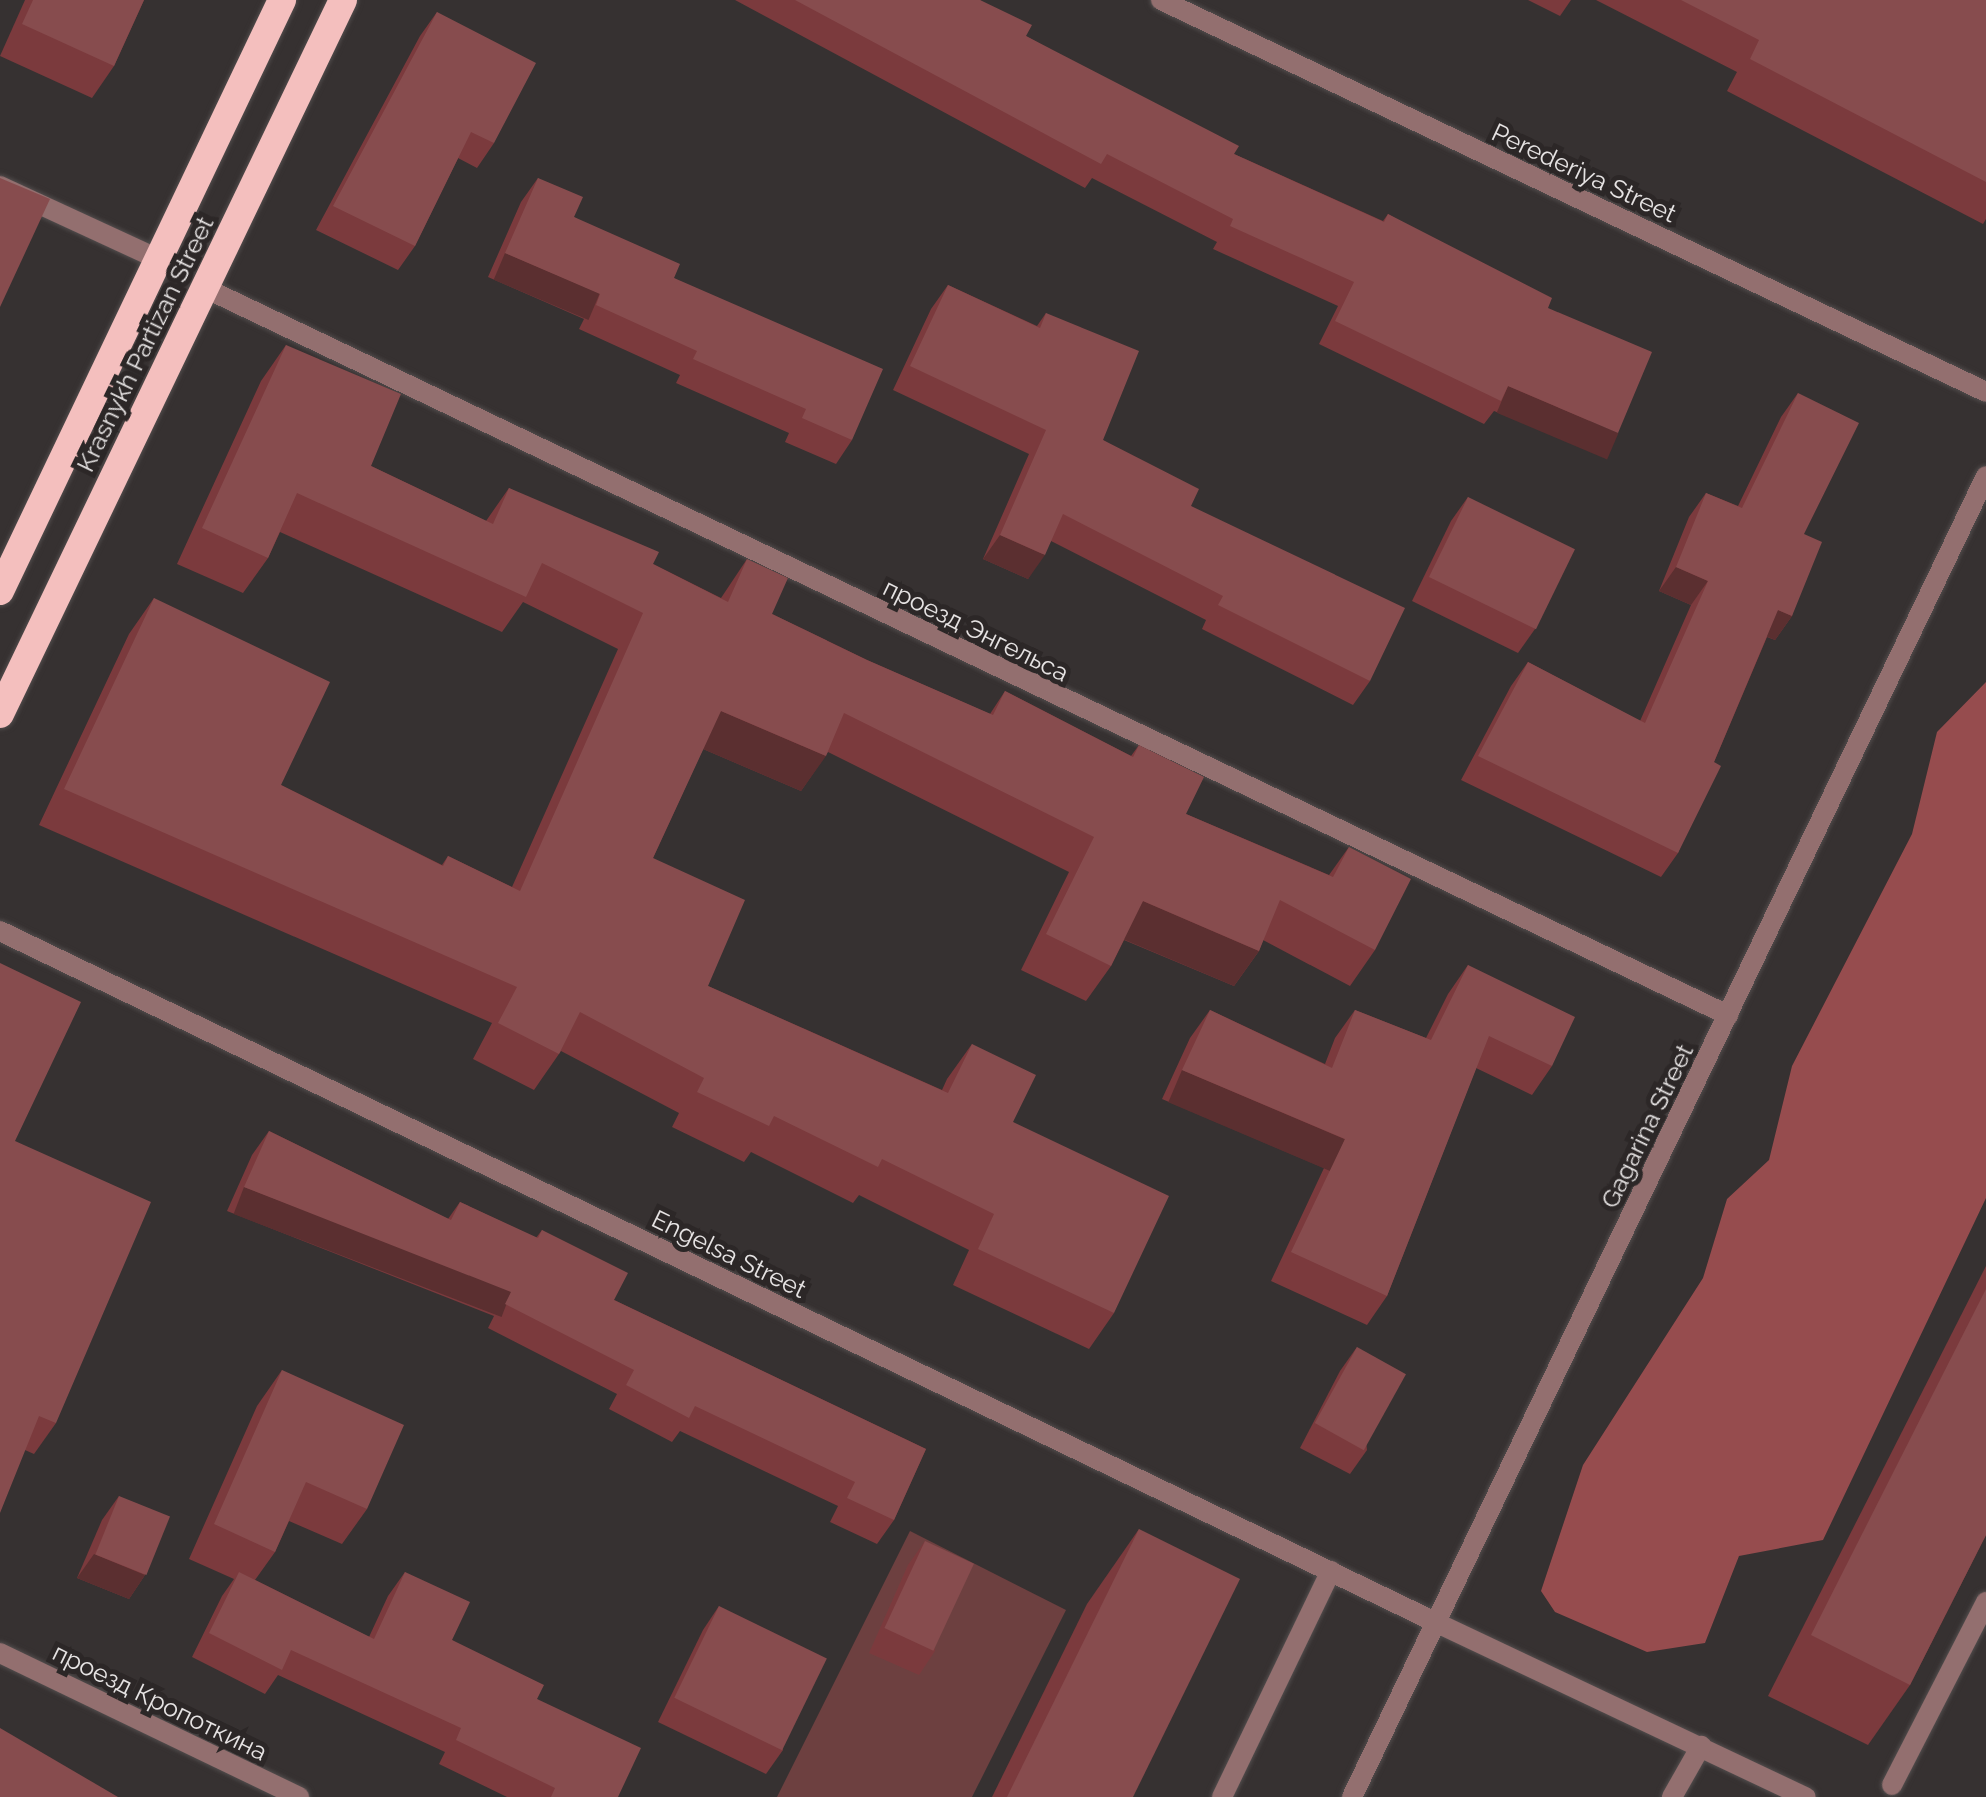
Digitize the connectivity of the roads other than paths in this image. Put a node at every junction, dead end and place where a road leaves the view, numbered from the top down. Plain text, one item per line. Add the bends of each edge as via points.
1 (282, 0) edge
2 (343, 0) edge
3 (1161, 0) edge
4 (0, 186) edge
5 (158, 259) junction
6 (205, 288) junction
7 (1986, 392) edge
8 (1986, 476) edge
9 (0, 590) edge
10 (0, 714) edge
11 (0, 931) edge
12 (1728, 1015) junction
13 (1331, 1571) junction
14 (1986, 1602) edge
15 (1435, 1622) junction
16 (0, 1653) edge
17 (1701, 1746) junction
18 (1892, 1786) dead end
19 (299, 1797) edge
20 (1222, 1797) edge
21 (1352, 1797) edge
22 (1672, 1797) edge
23 (1806, 1797) edge

1 - 5 highway, Krasnykh Partizan Street
2 - 6 highway, Krasnykh Partizan Street
3 - 7 street, Perederiya Street
4 - 5 street
5 - 9 highway, Krasnykh Partizan Street
6 - 10 highway, Krasnykh Partizan Street
6 - 12 street, проезд Энгельса
8 - 12 street, Gagarina Street
11 - 13 street, Engelsa Street
12 - 15 street, Gagarina Street
13 - 15 street, Engelsa Street
13 - 20 street
14 - 18 street
15 - 17 street, Engelsa Street
15 - 21 street, Gagarina Street
16 - 19 street, проезд Кропоткина
17 - 22 street
17 - 23 street, Engelsa Street

